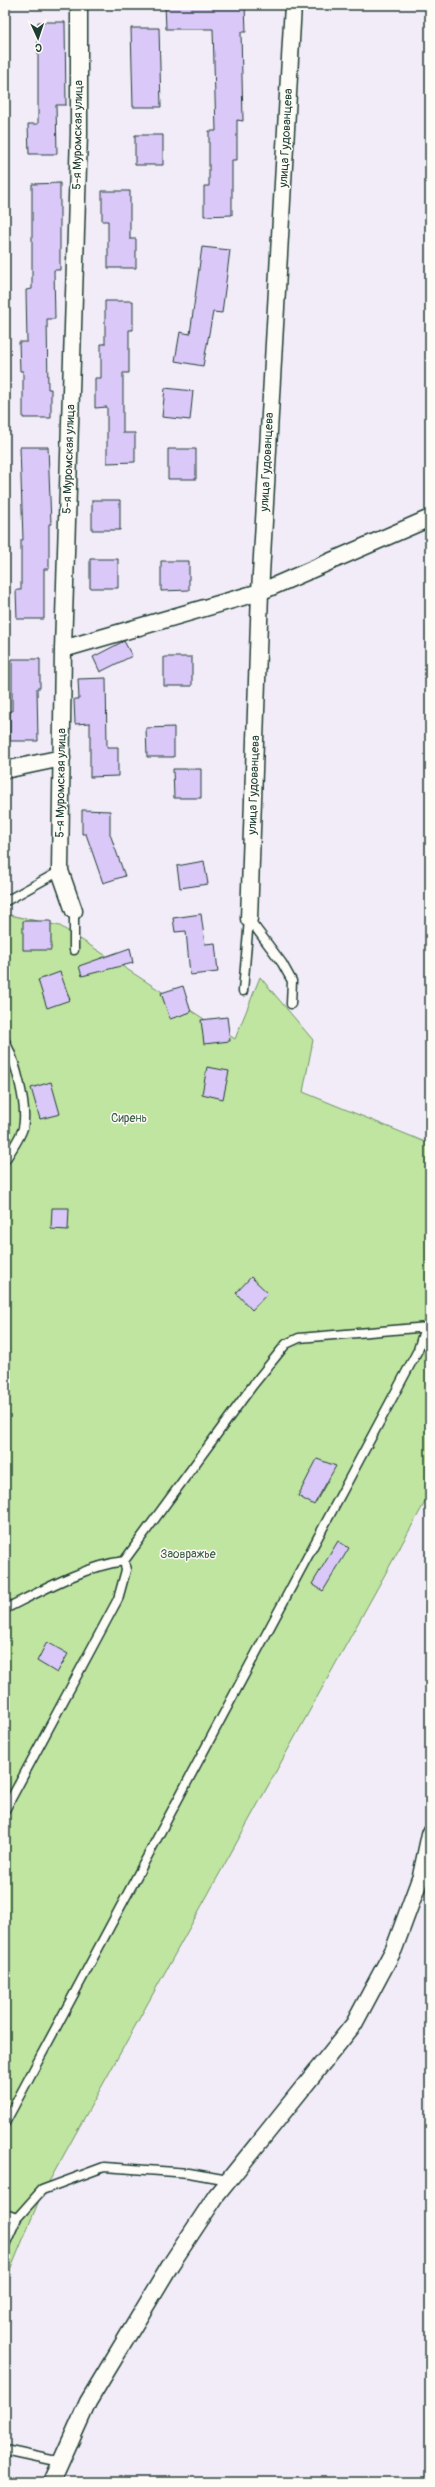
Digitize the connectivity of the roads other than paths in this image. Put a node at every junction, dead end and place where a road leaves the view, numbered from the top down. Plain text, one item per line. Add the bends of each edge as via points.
1 (79, 5) edge
2 (293, 5) edge
3 (430, 518) edge
4 (260, 592) junction
5 (63, 649) junction
6 (62, 758) junction
7 (5, 770) edge
8 (60, 871) junction
9 (6, 901) dead end
10 (74, 911) joint
11 (249, 919) junction
12 (74, 950) dead end
13 (242, 991) dead end
14 (291, 1004) dead end
15 (5, 1041) edge
16 (5, 1160) edge
17 (427, 1327) edge
18 (124, 1561) junction
19 (5, 1609) edge
20 (5, 1810) edge
21 (430, 1834) edge
22 (5, 2123) edge
23 (228, 2180) junction
24 (5, 2214) edge
25 (17, 2218) junction
26 (5, 2245) edge
27 (5, 2450) edge
28 (61, 2462) junction
29 (52, 2482) edge

1 - 5 street, 5-я Муромская улица via 79,134
2 - 4 street, улица Гудованцева
3 - 4 street
4 - 5 street
4 - 11 street, улица Гудованцева
5 - 6 street, 5-я Муромская улица
6 - 7 street
6 - 8 street, 5-я Муромская улица
8 - 9 lane
8 - 10 street, 5-я Муромская улица
10 - 12 lane
11 - 13 lane
11 - 14 lane via 282,963 292,981
15 - 16 lane via 11,1052 22,1100 23,1127
17 - 18 lane via 299,1338 286,1344
17 - 22 lane via 418,1350
18 - 19 lane via 110,1563 43,1589
18 - 20 lane via 126,1570 118,1599
21 - 23 street via 422,1876 394,1949 354,2024
23 - 25 lane via 189,2173 104,2167 42,2190
23 - 28 street via 171,2264 92,2396
24 - 25 lane
25 - 26 lane
27 - 28 lane
28 - 29 street

